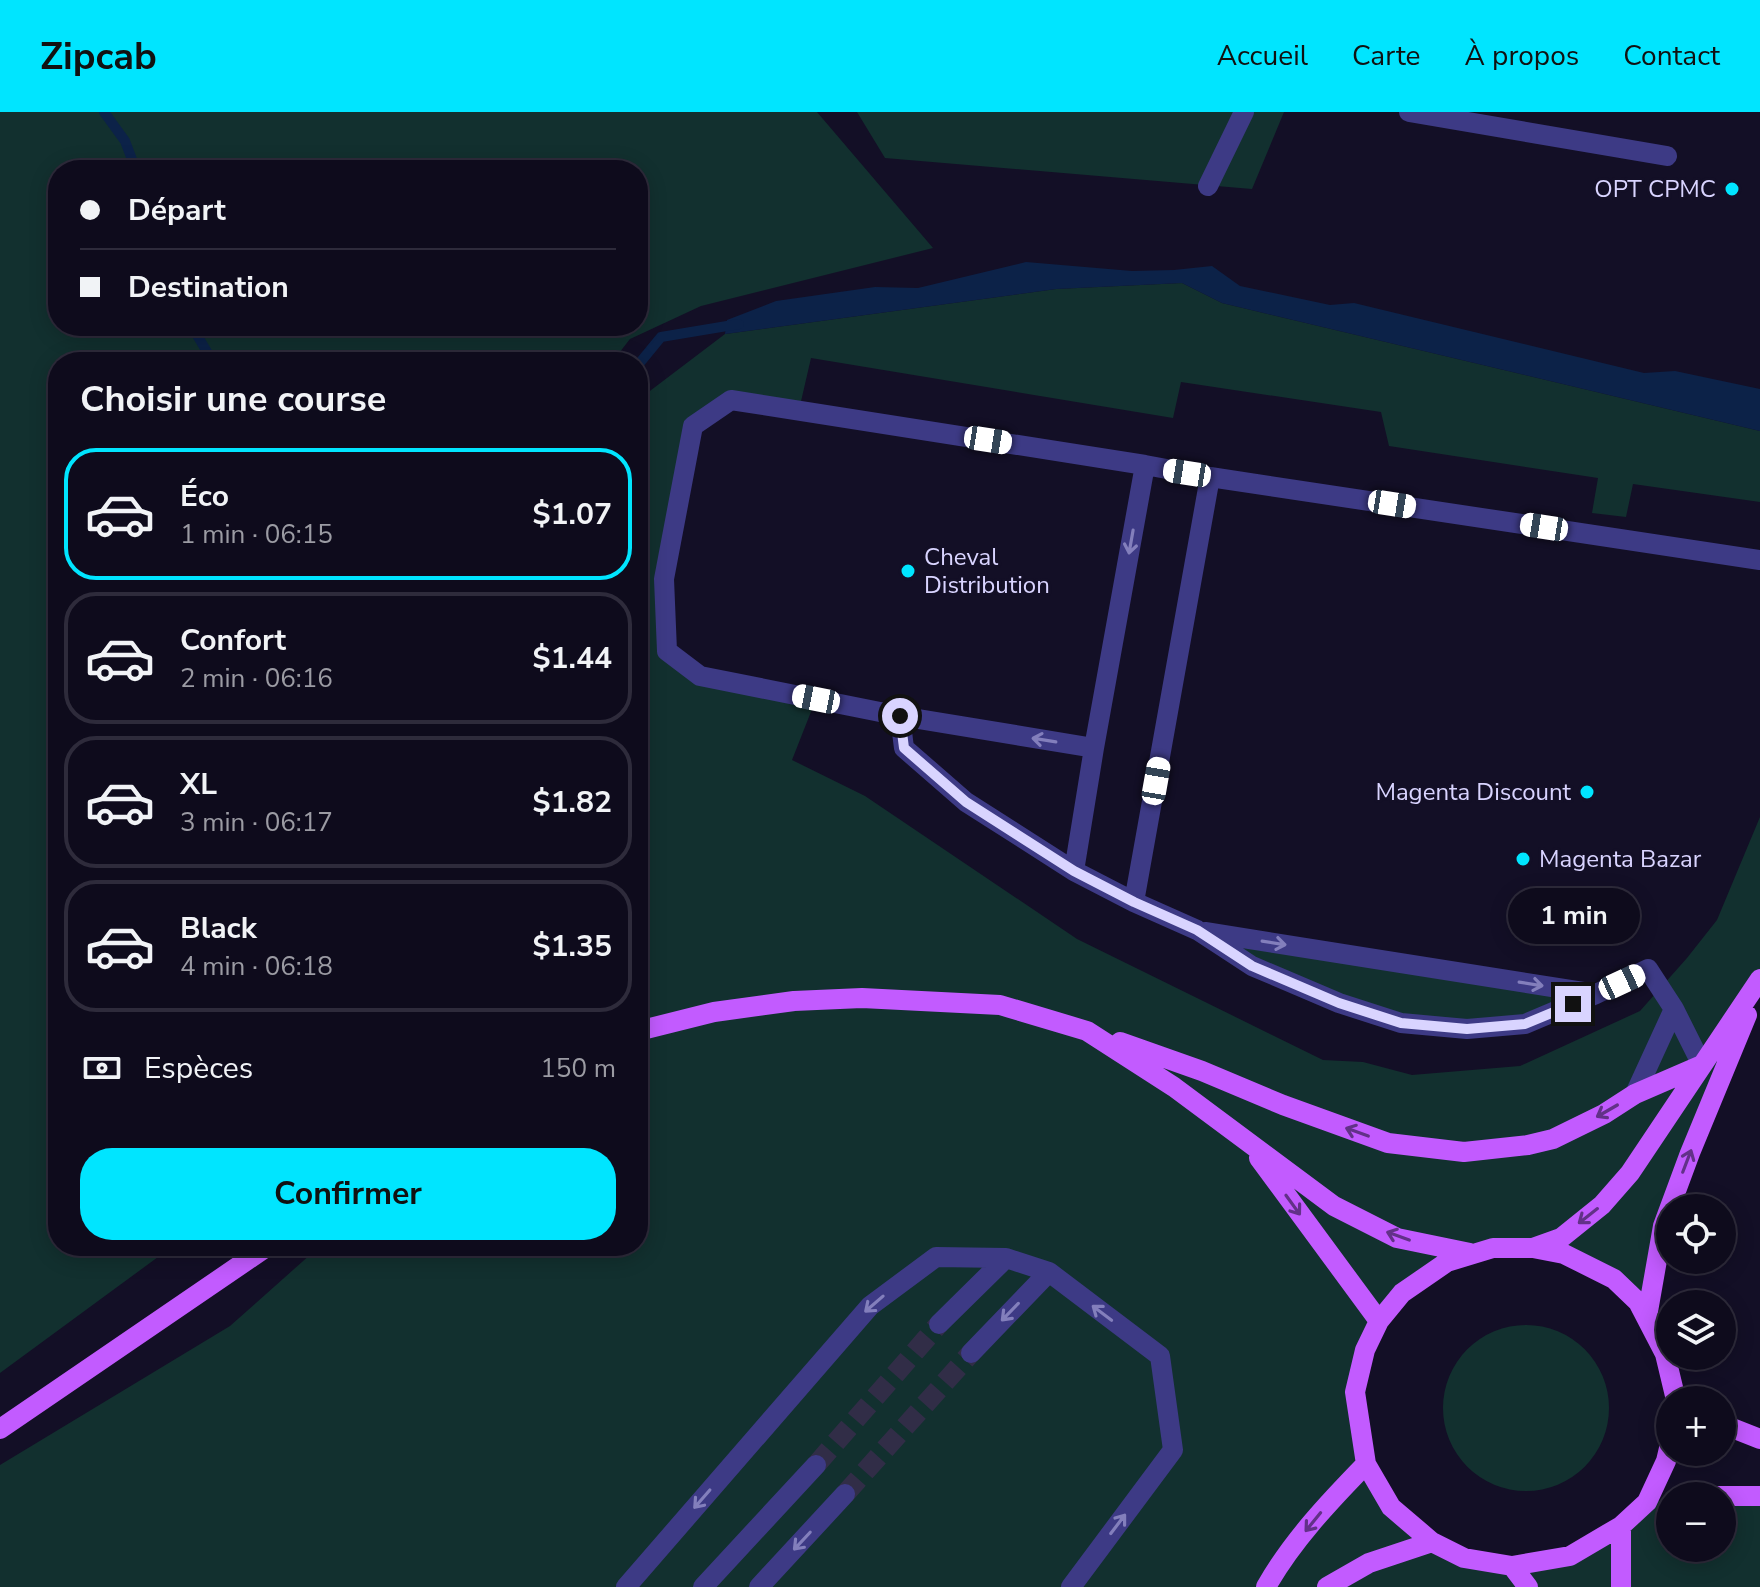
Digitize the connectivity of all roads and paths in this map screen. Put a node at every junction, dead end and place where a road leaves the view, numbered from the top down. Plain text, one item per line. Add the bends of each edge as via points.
1 (1244, 112) edge
2 (1409, 112) edge
3 (1521, 122) edge
4 (1667, 156) dead end
5 (1208, 186) dead end
6 (1145, 465) junction
7 (1210, 477) junction
8 (1758, 560) edge
9 (900, 716) junction
10 (1094, 748) junction
11 (1074, 871) junction
12 (1134, 902) junction
13 (1197, 930) junction
14 (1760, 982) edge
15 (1596, 994) junction
16 (1674, 1009) junction
17 (648, 1028) edge
18 (1087, 1031) junction
19 (1702, 1065) junction
20 (1635, 1094) junction
21 (1247, 1142) junction
22 (1533, 1248) junction
23 (1474, 1254) junction
24 (253, 1256) edge
25 (1006, 1258) junction
26 (1049, 1272) junction
27 (1647, 1317) junction
28 (1379, 1321) junction
29 (939, 1324) tunnel mouth
30 (971, 1353) tunnel mouth
31 (1673, 1386) edge
32 (0, 1429) edge
33 (1736, 1430) edge
34 (1760, 1439) edge
35 (1366, 1464) junction
36 (816, 1465) tunnel mouth
37 (1664, 1466) edge
38 (845, 1494) tunnel mouth
39 (1736, 1496) edge
40 (1760, 1496) edge
41 (1656, 1501) edge
42 (1647, 1502) junction
43 (1621, 1526) junction
44 (1432, 1542) junction
45 (1512, 1566) junction
46 (626, 1587) edge
47 (703, 1587) edge
48 (759, 1587) edge
49 (1071, 1587) edge
50 (1266, 1587) edge
51 (1327, 1587) edge
52 (1528, 1587) edge
53 (1621, 1587) edge

1 - 5 lane
2 - 3 lane
3 - 4 lane
6 - 7 lane
6 - 9 lane via 731,400 693,426 664,579 667,651 700,676
6 -> 10 lane
7 - 8 lane
7 - 12 lane
10 -> 9 lane
9 - 11 lane via 904,748 966,802
10 - 11 lane
11 - 12 lane
12 - 13 lane
13 -> 15 lane
13 - 15 lane via 1252,966 1401,1023 1467,1029 1525,1024
14 - 19 main road
27 -> 14 main road via 1663,1226
15 - 16 lane via 1648,969
16 - 19 lane
16 - 20 lane
17 - 18 main road via 714,1012 862,998 1000,1005
20 -> 18 main road via 1553,1139 1464,1152 1388,1143
18 - 21 main road
19 - 20 main road
19 -> 22 main road via 1630,1173 1602,1205 1561,1238
23 -> 21 main road via 1397,1238 1334,1206
21 -> 28 main road
22 - 23 main road via 1493,1248
22 - 27 main road via 1564,1254 1614,1279
23 - 28 main road via 1447,1262 1413,1285
24 - 32 main road
25 - 26 lane
25 - 29 lane
25 -> 46 lane via 936,1257 870,1306
26 -> 30 lane
49 -> 26 lane via 1173,1450 1160,1356
27 - 31 main road
28 - 35 main road via 1355,1392
33 - 34 main road
35 - 44 main road via 1391,1507
35 -> 50 main road via 1280,1562
36 - 47 lane
37 - 42 main road
38 -> 48 lane
39 - 40 main road
41 - 42 main road
42 - 43 main road
43 - 45 main road via 1570,1556
43 - 53 main road
44 - 45 main road via 1464,1558
44 - 51 main road via 1369,1563
45 - 52 main road

